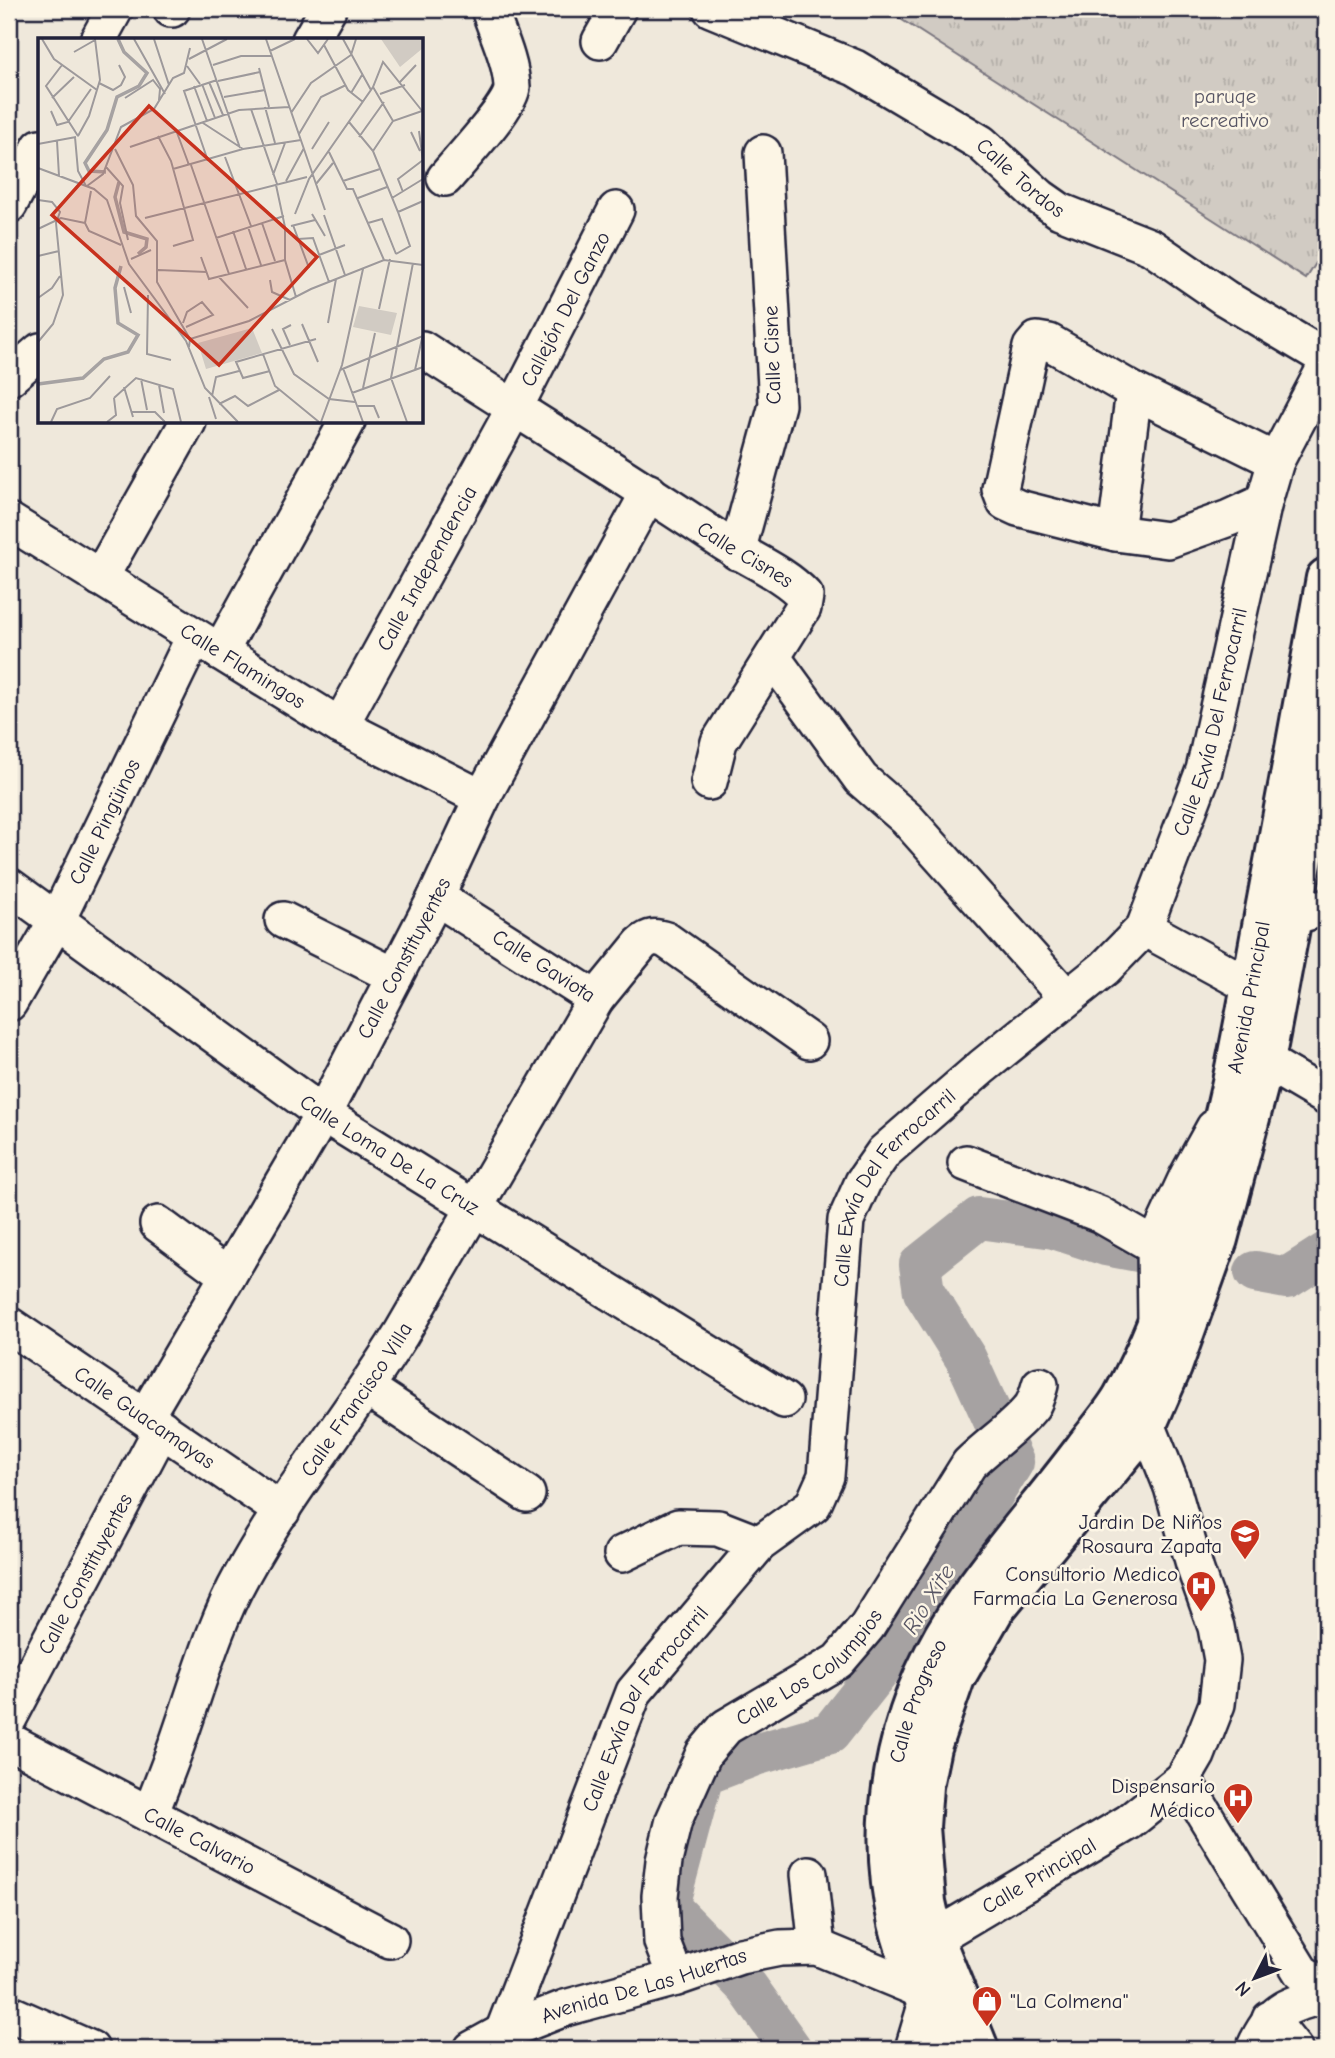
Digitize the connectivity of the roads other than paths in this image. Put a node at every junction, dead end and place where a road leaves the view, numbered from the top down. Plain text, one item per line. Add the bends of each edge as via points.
1 (116, 9) edge
2 (328, 9) edge
3 (489, 9) edge
4 (618, 9) edge
5 (711, 9) edge
6 (99, 38) edge
7 (311, 38) edge
8 (600, 41) dead end
9 (38, 151) edge
10 (763, 153) dead end
11 (445, 178) dead end
12 (9, 205) edge
13 (616, 211) dead end
14 (424, 350) edge
15 (38, 353) edge
16 (1326, 358) edge
17 (1326, 366) edge
18 (9, 378) edge
19 (1134, 391) junction
20 (514, 409) junction
21 (187, 424) edge
22 (346, 424) edge
23 (1276, 461) junction
24 (649, 492) junction
25 (1264, 502) junction
26 (9, 521) edge
27 (1116, 533) junction
28 (737, 552) junction
29 (100, 578) junction
30 (1326, 578) edge
31 (207, 645) junction
32 (773, 658) junction
33 (340, 726) junction
34 (1326, 735) edge
35 (709, 782) dead end
36 (482, 798) junction
37 (9, 886) edge
38 (436, 897) junction
39 (1309, 912) edge
40 (57, 920) junction
41 (283, 920) dead end
42 (1144, 928) junction
43 (395, 976) junction
44 (1251, 986) junction
45 (1066, 998) junction
46 (596, 999) junction
47 (9, 1003) edge
48 (809, 1041) dead end
49 (1265, 1061) junction
50 (1326, 1097) edge
51 (1226, 1107) junction
52 (323, 1114) junction
53 (966, 1163) dead end
54 (475, 1208) junction
55 (158, 1224) dead end
56 (1155, 1246) junction
57 (228, 1276) junction
58 (1156, 1324) junction
59 (10, 1332) edge
60 (1040, 1385) dead end
61 (367, 1388) junction
62 (784, 1400) dead end
63 (1134, 1412) junction
64 (153, 1423) junction
65 (527, 1494) dead end
66 (282, 1511) junction
67 (760, 1544) junction
68 (622, 1554) dead end
69 (9, 1718) edge
70 (9, 1741) edge
71 (1184, 1779) junction
72 (150, 1815) junction
73 (809, 1874) dead end
74 (934, 1938) junction
75 (390, 1940) dead end
76 (817, 1947) junction
77 (685, 1975) junction
78 (1326, 1987) edge
79 (1326, 1995) edge
80 (924, 1996) junction
81 (9, 2013) edge
82 (1270, 2019) junction
83 (503, 2032) junction
84 (90, 2049) edge
85 (472, 2049) edge
86 (913, 2049) edge
87 (946, 2049) edge
88 (979, 2049) edge
89 (1254, 2049) edge
90 (1294, 2049) edge

1 - 6 street
2 - 7 street
3 - 11 street via 512,90 506,105
4 - 8 street
5 - 16 street, Calle Tordos via 855,68 981,143 1060,211 1151,247
9 - 12 street
10 - 28 street, Calle Cisne via 776,405
13 - 20 street, Callejón Del Ganzo
14 - 20 street, Calle Cisnes
15 - 18 street
17 - 23 street, Calle Exvía Del Ferrocarril
19 - 23 street
19 - 27 street
19 - 27 street via 1049,342 1037,340 1031,347 1000,488 1004,502 1018,508
20 - 24 street, Calle Cisnes
20 - 33 street, Calle Independencia
21 - 29 street
22 - 31 street, Calle Pingüinos
23 - 25 street, Calle Exvía Del Ferrocarril
24 - 28 street, Calle Cisnes
24 - 36 street, Calle Constituyentes
25 - 27 street via 1168,540
25 - 42 street, Calle Exvía Del Ferrocarril via 1204,770
26 - 29 street, Calle Flamingos
28 - 32 street, Calle Cisnes via 805,596 803,608
29 - 31 street, Calle Flamingos
30 - 44 main road, Avenida Principal
31 - 33 street, Calle Flamingos
31 - 40 street, Calle Pingüinos
32 - 35 street via 719,742
32 - 45 street via 861,779 907,819
33 - 36 street, Calle Flamingos
34 - 39 main road, Avenida Principal
36 - 38 street, Calle Constituyentes
37 - 40 street, Calle Loma De La Cruz
38 - 43 street, Calle Constituyentes
38 - 46 street, Calle Gaviota
39 - 49 main road, Avenida Principal
40 - 47 street, Calle Pingüinos
40 - 52 street, Calle Loma De La Cruz
41 - 43 street
42 - 44 street
42 - 45 street, Calle Exvía Del Ferrocarril via 1105,968
43 - 52 street, Calle Constituyentes
44 - 51 main road, Avenida Principal
45 - 67 street, Calle Exvía Del Ferrocarril via 884,1152 863,1182 846,1220 826,1476 813,1505
46 - 48 street, Calle Gaviota via 641,944 656,936
46 - 54 street, Calle Francisco Villa
49 - 50 street
49 - 63 main road, Avenida Principal via 1218,1239 1171,1367
51 - 56 street
51 - 58 main road, Avenida Principal via 1192,1230
52 - 54 street, Calle Loma De La Cruz
52 - 57 street, Calle Constituyentes
53 - 56 street via 1099,1214
54 - 61 street, Calle Francisco Villa
54 - 62 street, Calle Loma De La Cruz
55 - 57 street
56 - 58 street
57 - 64 street, Calle Constituyentes
58 - 63 main road, Avenida Principal
59 - 64 street, Calle Guacamayas
60 - 77 street, Calle Los Columpios via 1024,1416 986,1446 957,1481 867,1627 838,1661 726,1727 704,1753 674,1820 661,1885 662,1942
61 - 65 street
61 - 66 street, Calle Francisco Villa
63 - 71 street, Calle Principal via 1172,1488 1222,1660 1217,1704
63 - 74 main road, Calle Progreso via 994,1610 955,1678 931,1747 919,1827
63 - 80 main road, Calle Progreso via 967,1599 923,1675 904,1729 889,1810 891,1877 899,1925
64 - 66 street, Calle Guacamayas
64 - 69 street, Calle Constituyentes
66 - 72 street, Calle Francisco Villa via 230,1600
67 - 68 street via 718,1528 678,1527
67 - 83 street, Calle Exvía Del Ferrocarril via 634,1692
70 - 72 street, Calle Calvario
71 - 74 street, Calle Principal via 1129,1822
71 - 78 street via 1301,1972
72 - 75 street, Calle Calvario
73 - 76 street
74 - 88 main road, Calle Progreso
76 - 77 street, Avenida De Las Huertas via 740,1956
76 - 80 street
77 - 83 street, Avenida De Las Huertas via 565,2008
79 - 82 street via 1292,2004
80 - 86 street
80 - 87 main road, Calle Progreso
81 - 84 street
82 - 89 street
82 - 90 street
83 - 85 street, Avenida De Las Huertas

